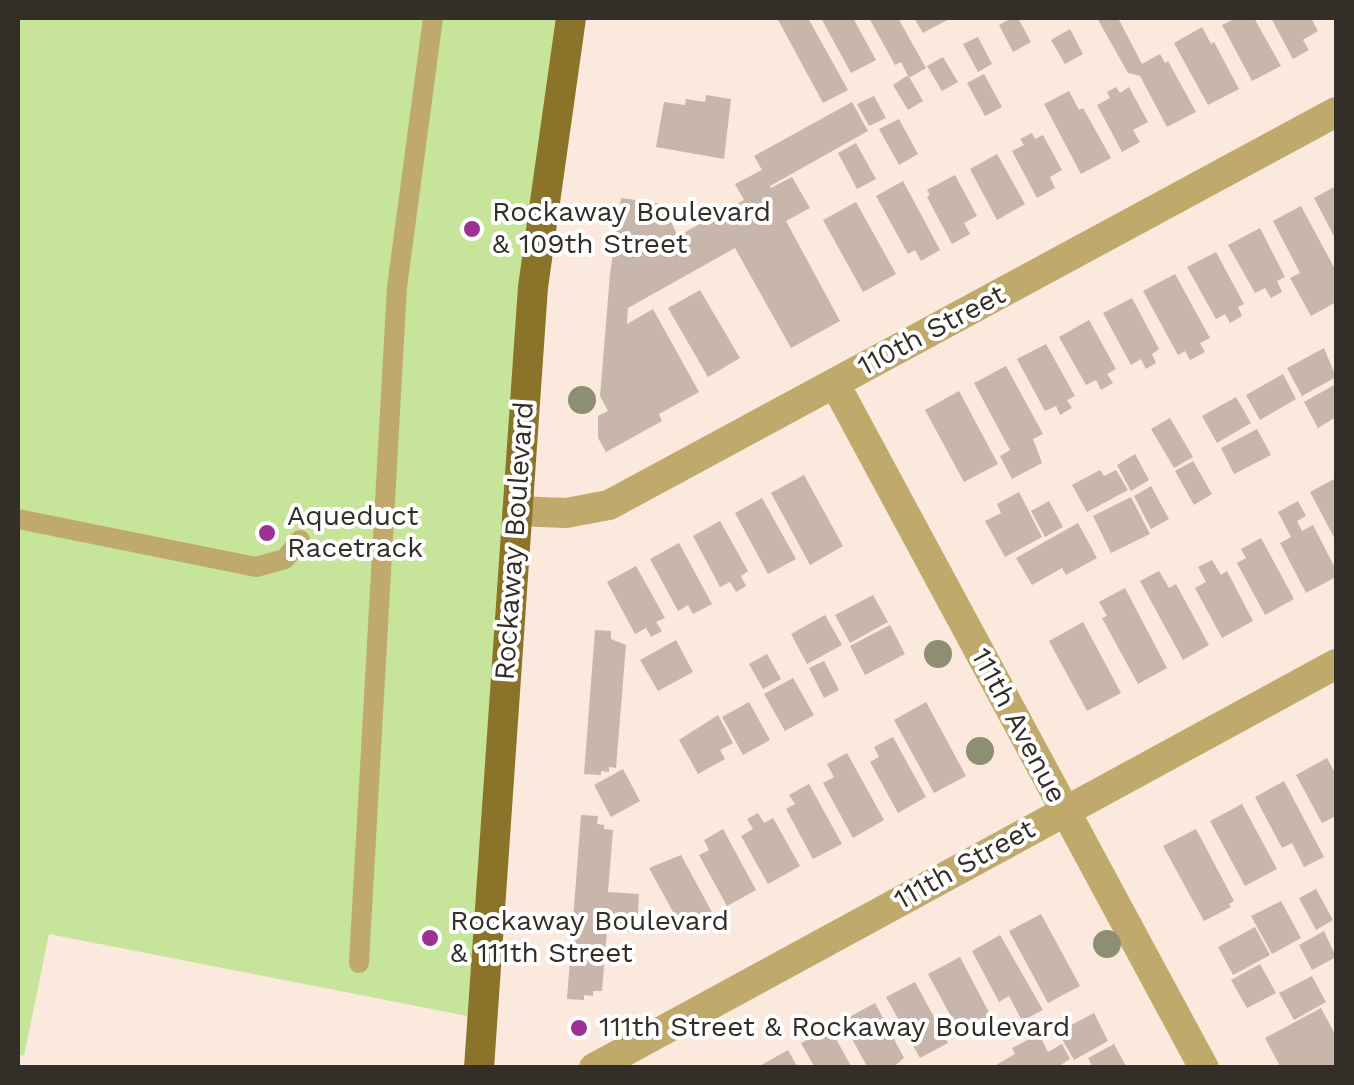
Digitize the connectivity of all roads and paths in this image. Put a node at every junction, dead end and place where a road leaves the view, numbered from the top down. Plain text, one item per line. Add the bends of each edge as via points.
1 (432, 18) edge
2 (571, 18) edge
3 (1336, 112) edge
4 (835, 384) junction
5 (518, 511) junction
6 (18, 519) edge
7 (300, 540) dead end
8 (1336, 664) edge
9 (1064, 812) junction
10 (358, 963) dead end
11 (479, 1068) edge
12 (594, 1068) edge
13 (1204, 1068) edge

1 - 10 lane via 397,287
2 - 5 main road, Rockaway Boulevard via 537,248
3 - 4 street, 110th Street
4 - 5 street, 110th Street via 608,505 566,514
4 - 9 street, 111th Avenue
5 - 11 main road, Rockaway Boulevard
6 - 7 lane via 256,567 285,560
8 - 9 street, 111th Street
9 - 12 street, 111th Street
9 - 13 street, 111th Avenue

